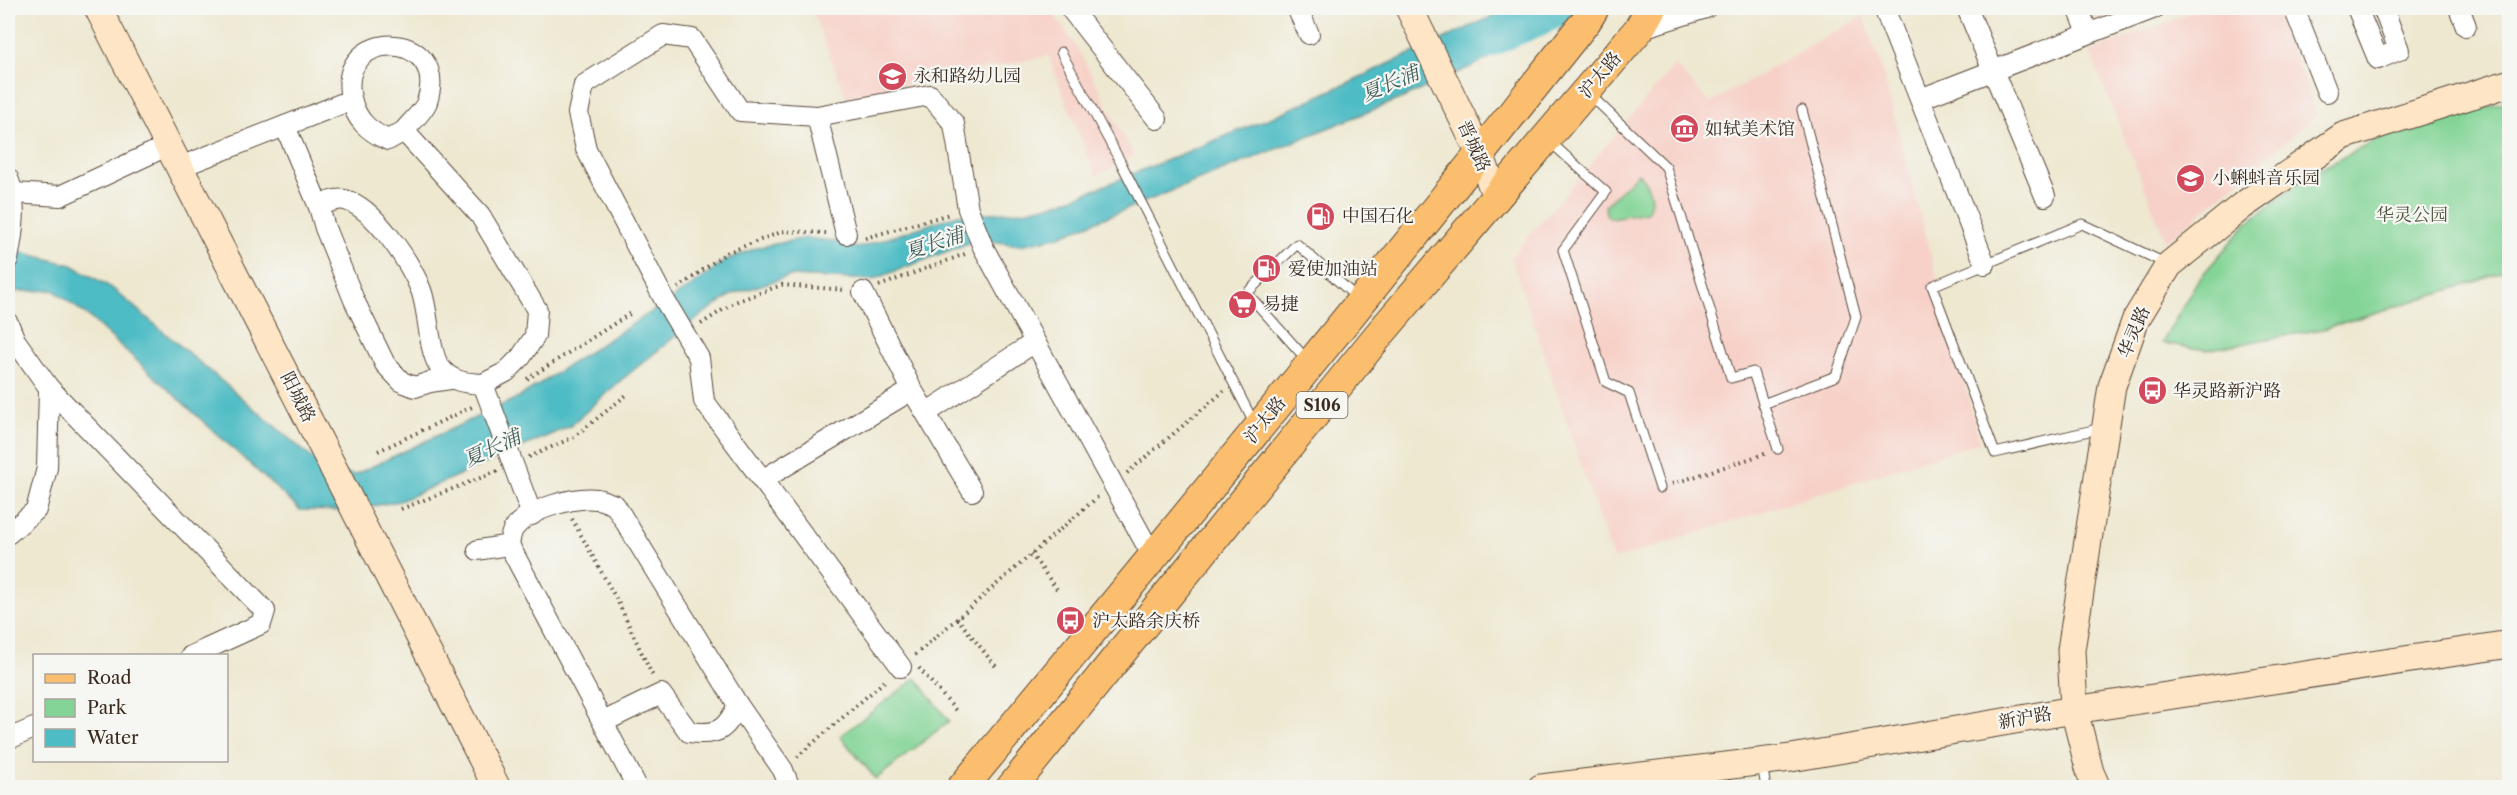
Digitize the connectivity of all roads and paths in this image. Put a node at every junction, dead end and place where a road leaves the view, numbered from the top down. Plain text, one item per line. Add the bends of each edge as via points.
1 (98, 8) edge
2 (1070, 8) edge
3 (1297, 8) edge
4 (1409, 8) edge
5 (1706, 8) edge
6 (1884, 8) edge
7 (1967, 8) edge
8 (2078, 8) edge
9 (2155, 8) edge
10 (2294, 8) edge
11 (2357, 8) edge
12 (2384, 8) edge
13 (1590, 14) edge
14 (1645, 18) edge
15 (1310, 33) dead end
16 (2088, 33) junction
17 (1061, 51) dead end
18 (1994, 70) junction
19 (2510, 83) edge
20 (1586, 92) junction
21 (2327, 92) dead end
22 (1920, 99) junction
23 (351, 100) junction
24 (1802, 110) dead end
25 (817, 116) junction
26 (1157, 119) dead end
27 (285, 126) junction
28 (404, 131) junction
29 (1547, 138) junction
30 (1480, 154) junction
31 (174, 156) junction
32 (10, 189) edge
33 (2044, 196) dead end
34 (1496, 197) junction
35 (319, 207) junction
36 (968, 208) junction
37 (846, 234) junction
38 (983, 247) junction
39 (8, 259) edge
40 (1985, 264) junction
41 (2169, 265) junction
42 (863, 292) junction
43 (664, 299) junction
44 (1361, 302) junction
45 (8, 322) edge
46 (686, 334) junction
47 (1035, 342) junction
48 (1311, 364) junction
49 (450, 379) junction
50 (1233, 383) junction
51 (49, 388) junction
52 (912, 390) junction
53 (486, 392) junction
54 (1763, 404) junction
55 (926, 413) junction
56 (2106, 427) junction
57 (1257, 430) junction
58 (1778, 449) joint
59 (762, 480) junction
60 (1112, 485) junction
61 (1660, 488) joint
62 (972, 491) dead end
63 (563, 503) junction
64 (532, 515) junction
65 (8, 534) edge
66 (509, 545) junction
67 (478, 550) dead end
68 (1031, 554) junction
69 (1153, 557) junction
70 (1059, 592) dead end
71 (957, 618) junction
72 (2510, 644) edge
73 (195, 654) edge
74 (906, 662) junction
75 (997, 668) dead end
76 (662, 694) junction
77 (738, 705) junction
78 (2074, 710) junction
79 (958, 712) dead end
80 (603, 722) junction
81 (33, 728) edge
82 (8, 738) edge
83 (1761, 761) junction
84 (787, 779) edge
85 (635, 783) dead end
86 (497, 788) edge
87 (962, 788) edge
88 (1011, 788) edge
89 (1541, 788) edge
90 (1766, 788) edge
91 (2097, 788) edge

1 - 31 street, 阳城路
2 - 26 street
3 - 15 street
4 - 30 street, 晋城路
5 - 14 street
6 - 22 street
7 - 18 street
8 - 16 street
9 - 16 street
10 - 21 street
11 - 12 street via 2378,59 2399,50
13 - 30 main road, 沪太路 / S106
14 - 20 main road, 沪太路 / S106
16 - 18 street
17 - 50 lane
18 - 22 street
18 - 33 street
19 - 41 street, 华灵路 via 2343,136 2242,206
20 - 29 main road, 沪太路 / S106
20 - 54 lane via 1666,167 1731,378 1753,372
22 - 40 street
23 - 27 street
23 - 28 street via 353,110 369,131 388,140
23 - 28 street via 348,85 355,63 368,52 382,45 397,44 415,51 426,66 429,86 426,104
24 - 54 lane via 1856,317 1836,376
25 - 36 street via 930,95 954,124
25 - 37 street
25 - 43 street via 740,111 692,39 663,35 584,85 578,113 586,149
27 - 31 street
27 - 35 street
28 - 53 street via 480,215 537,310 536,336
29 - 34 main road, 沪太路 / S106
29 - 61 lane via 1606,192 1563,250 1606,382 1629,393
30 - 34 street, 晋城路
30 - 44 main road, 沪太路 / S106
31 - 32 street via 60,196
31 - 86 street, 阳城路
32 - 39 street via 12,238
34 - 88 main road, 沪太路 / S106 via 1378,336
35 - 49 street via 345,200 359,207 384,232 421,290 438,364
35 - 49 street via 354,300 385,364 402,382 415,387
36 - 37 path via 859,239
36 - 38 street
37 - 43 path via 784,231 726,253
38 - 42 path
38 - 47 street
40 - 41 lane via 2082,224
40 - 56 lane via 1932,286 1995,453
41 - 56 street, 华灵路 via 2136,319 2112,386
42 - 46 path via 782,285 735,302
42 - 52 street
43 - 46 street
44 - 48 main road, 沪太路 / S106
44 - 48 lane via 1297,244 1247,293
45 - 51 street via 15,340
46 - 59 street via 699,358 704,402
47 - 55 street
47 - 60 street
48 - 57 main road, 沪太路 / S106
49 - 53 street
50 - 57 lane
50 - 60 path
51 - 65 street via 47,468 39,500 36,510
51 - 73 street via 264,611 261,624
52 - 55 street
52 - 59 street
53 - 64 street
54 - 58 lane
55 - 62 street
56 - 78 street, 华灵路 via 2071,650
57 - 69 main road, 沪太路 / S106
58 - 61 path
59 - 74 street
60 - 68 path
60 - 69 street
63 - 64 street
63 - 76 path via 618,602
63 - 77 street via 598,499 615,505
64 - 66 street via 514,528
66 - 67 street
66 - 80 street
68 - 70 path
68 - 71 path
69 - 87 main road, 沪太路 / S106
71 - 74 path
71 - 75 path
72 - 78 street, 新沪路
74 - 79 path
74 - 84 path
76 - 77 street via 689,732 698,734 722,729
76 - 80 street
77 - 84 street
78 - 83 street, 新沪路
78 - 91 street, 华灵路
80 - 85 street
81 - 82 street
83 - 89 street, 新沪路
83 - 90 lane

